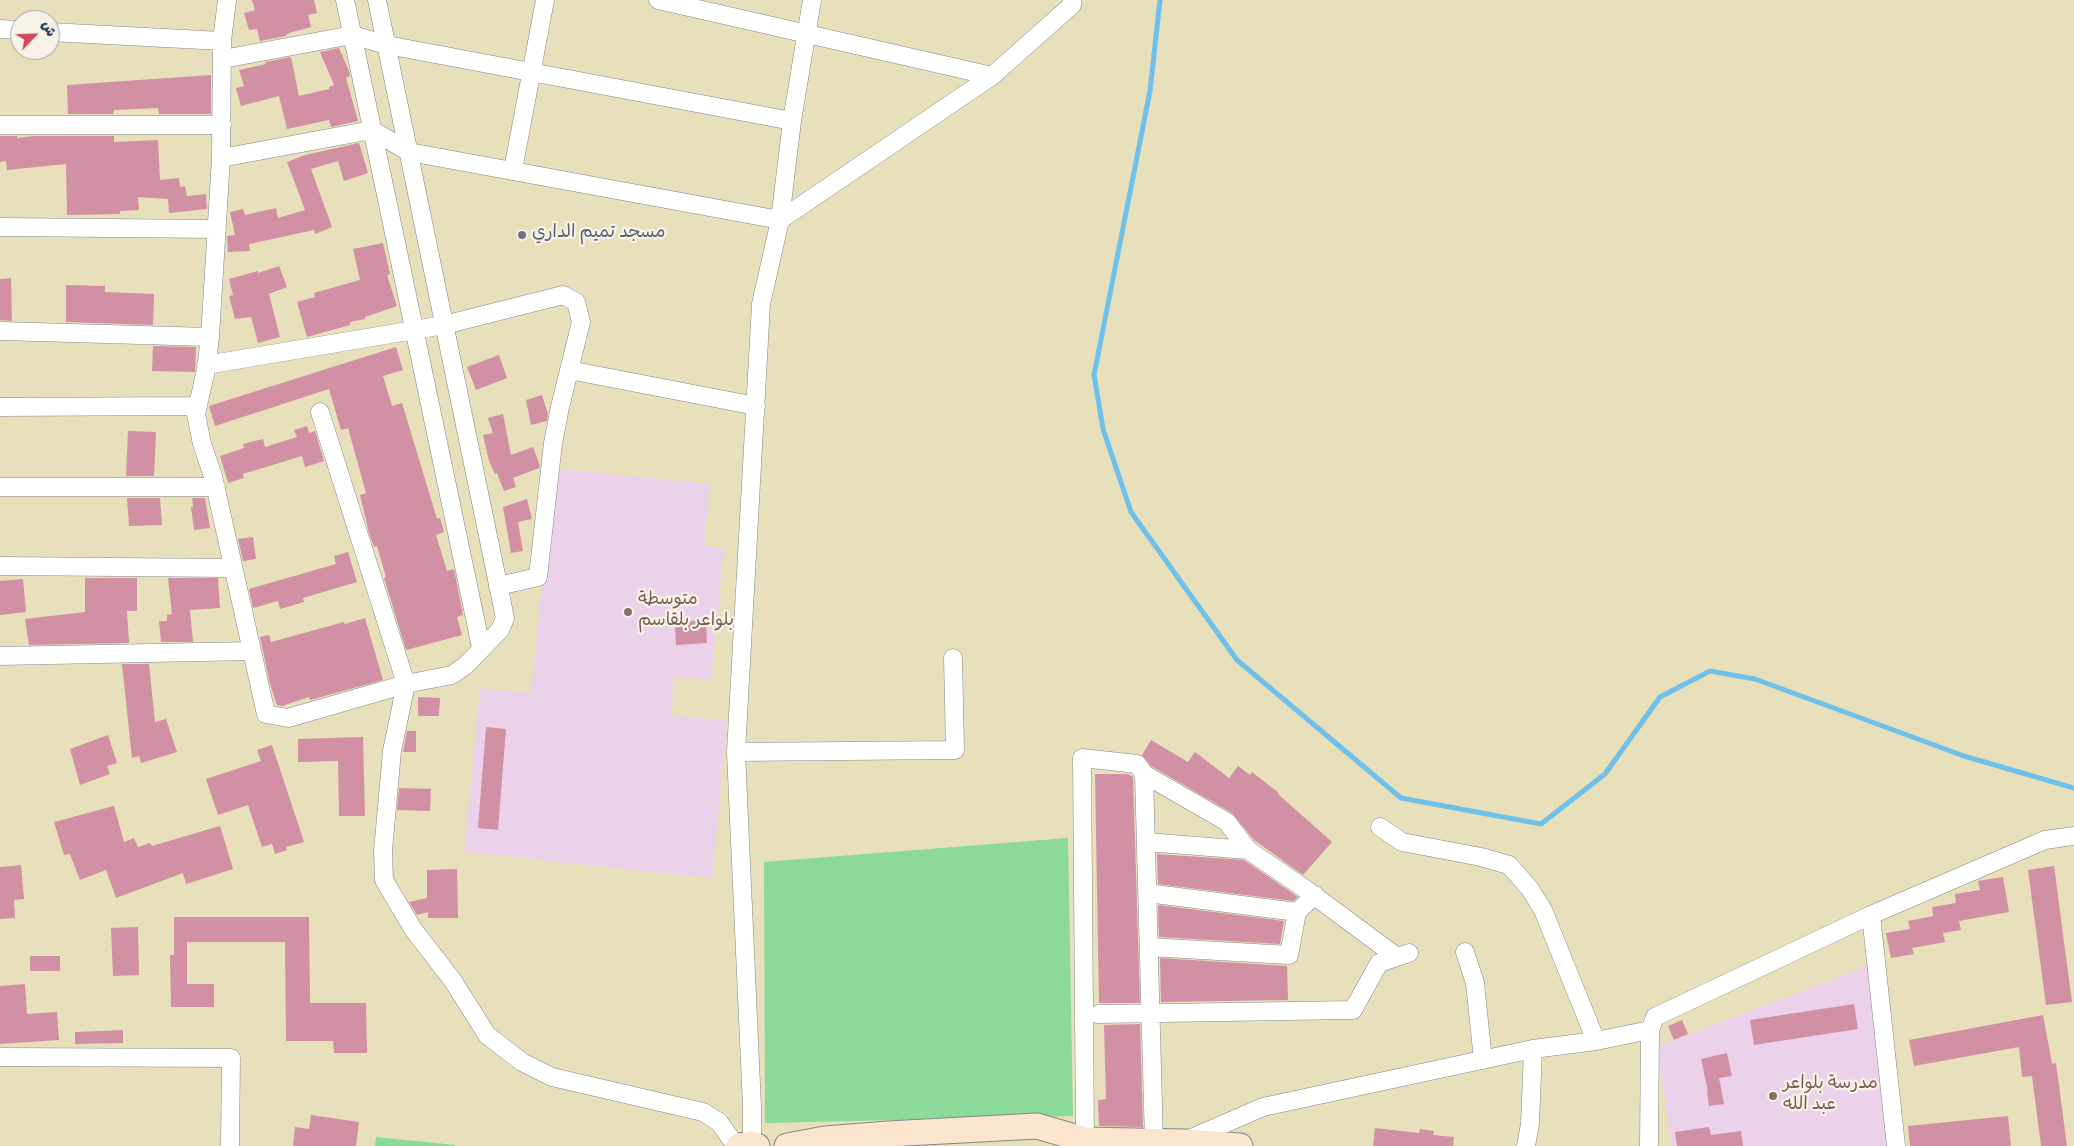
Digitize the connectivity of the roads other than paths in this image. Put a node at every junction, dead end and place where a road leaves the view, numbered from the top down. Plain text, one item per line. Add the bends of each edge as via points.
1 (227, 0) edge
2 (345, 0) edge
3 (377, 0) edge
4 (546, 0) edge
5 (658, 0) edge
6 (812, 0) edge
7 (1072, 0) edge
8 (60, 33) edge
9 (806, 34) junction
10 (352, 35) junction
11 (222, 41) junction
12 (386, 45) junction
13 (223, 59) junction
14 (532, 72) junction
15 (992, 76) junction
16 (792, 121) junction
17 (0, 125) edge
18 (222, 125) junction
19 (372, 130) junction
20 (409, 152) junction
21 (221, 158) junction
22 (513, 170) junction
23 (780, 220) junction
24 (0, 227) edge
25 (217, 229) junction
26 (444, 325) junction
27 (414, 330) junction
28 (0, 331) edge
29 (210, 337) junction
30 (206, 365) junction
31 (569, 370) junction
32 (198, 406) junction
33 (756, 406) junction
34 (0, 407) edge
35 (320, 412) dead end
36 (0, 487) edge
37 (216, 487) junction
38 (0, 566) edge
39 (232, 568) junction
40 (498, 586) junction
41 (481, 647) junction
42 (252, 651) junction
43 (0, 656) edge
44 (953, 658) dead end
45 (406, 684) junction
46 (736, 752) junction
47 (1144, 774) junction
48 (1380, 827) dead end
49 (2074, 836) edge
50 (1146, 842) junction
51 (1248, 850) junction
52 (1147, 893) junction
53 (1314, 896) junction
54 (1297, 912) junction
55 (1871, 915) junction
56 (1149, 947) junction
57 (1465, 952) dead end
58 (1098, 1014) dead end
59 (1151, 1014) junction
60 (1650, 1030) junction
61 (1596, 1041) junction
62 (1533, 1049) junction
63 (0, 1057) edge
64 (1483, 1060) junction
65 (1247, 1114) junction
66 (1154, 1141) junction
67 (1184, 1142) junction
68 (828, 1143) edge
69 (1093, 1143) edge
70 (746, 1145) edge
71 (230, 1146) edge
72 (787, 1146) edge
73 (1060, 1146) edge
74 (1238, 1146) edge
75 (1526, 1146) edge
76 (1650, 1146) edge
77 (1896, 1146) edge

1 - 11 street
2 - 10 street
3 - 12 street
4 - 14 street
5 - 9 street
6 - 9 street
7 - 15 street via 1072,5
8 - 11 street
9 - 15 street
9 - 16 street
10 - 12 street
10 - 13 street
10 - 19 street
11 - 13 street
12 - 14 street
12 - 20 street
13 - 18 street
14 - 16 street
14 - 22 street
15 - 23 street
16 - 23 street
17 - 18 street
18 - 21 street
19 - 20 street
19 - 21 street
19 - 27 street
20 - 22 street
20 - 26 street
21 - 25 street
22 - 23 street
23 - 33 street via 761,304
24 - 25 street
25 - 29 street
26 - 27 street
26 - 31 street via 563,295 576,302 581,322
26 - 40 street
27 - 30 street
27 - 41 street
28 - 29 street
29 - 30 street
30 - 32 street
31 - 33 street
31 - 40 street via 553,443 538,577
32 - 34 street
32 - 37 street via 196,414 202,444
33 - 46 street
35 - 45 street
36 - 37 street
37 - 39 street
38 - 39 street
39 - 42 street
40 - 41 street via 505,618 500,630
41 - 45 street via 452,675
42 - 43 street
42 - 45 street via 266,714 288,718
44 - 46 street via 955,750
45 - 70 street via 392,751 383,850 384,880 413,929 488,1034 522,1062 552,1078 703,1112
46 - 70 street via 751,1087
47 - 50 street
47 - 51 street via 1227,822
47 - 69 street via 1137,764 1082,758
48 - 61 street via 1402,842 1481,856 1509,865 1543,910
49 - 55 street via 2045,840
50 - 51 street
50 - 52 street
51 - 53 street
52 - 54 street
52 - 56 street
53 - 54 street
53 - 59 street via 1403,955 1379,963 1353,1010
54 - 56 street via 1289,955
55 - 60 street via 1655,1017
55 - 77 street
56 - 59 street
57 - 64 street via 1475,983
58 - 59 street
59 - 66 street
60 - 61 street
60 - 76 street
61 - 62 street
62 - 64 street
62 - 75 street
63 - 71 street via 231,1058
64 - 65 street via 1263,1107
65 - 67 street
65 - 74 street
66 - 67 main road
66 - 69 main road
67 - 74 main road
68 - 69 main road via 1037,1126
68 - 72 main road
69 - 73 main road

